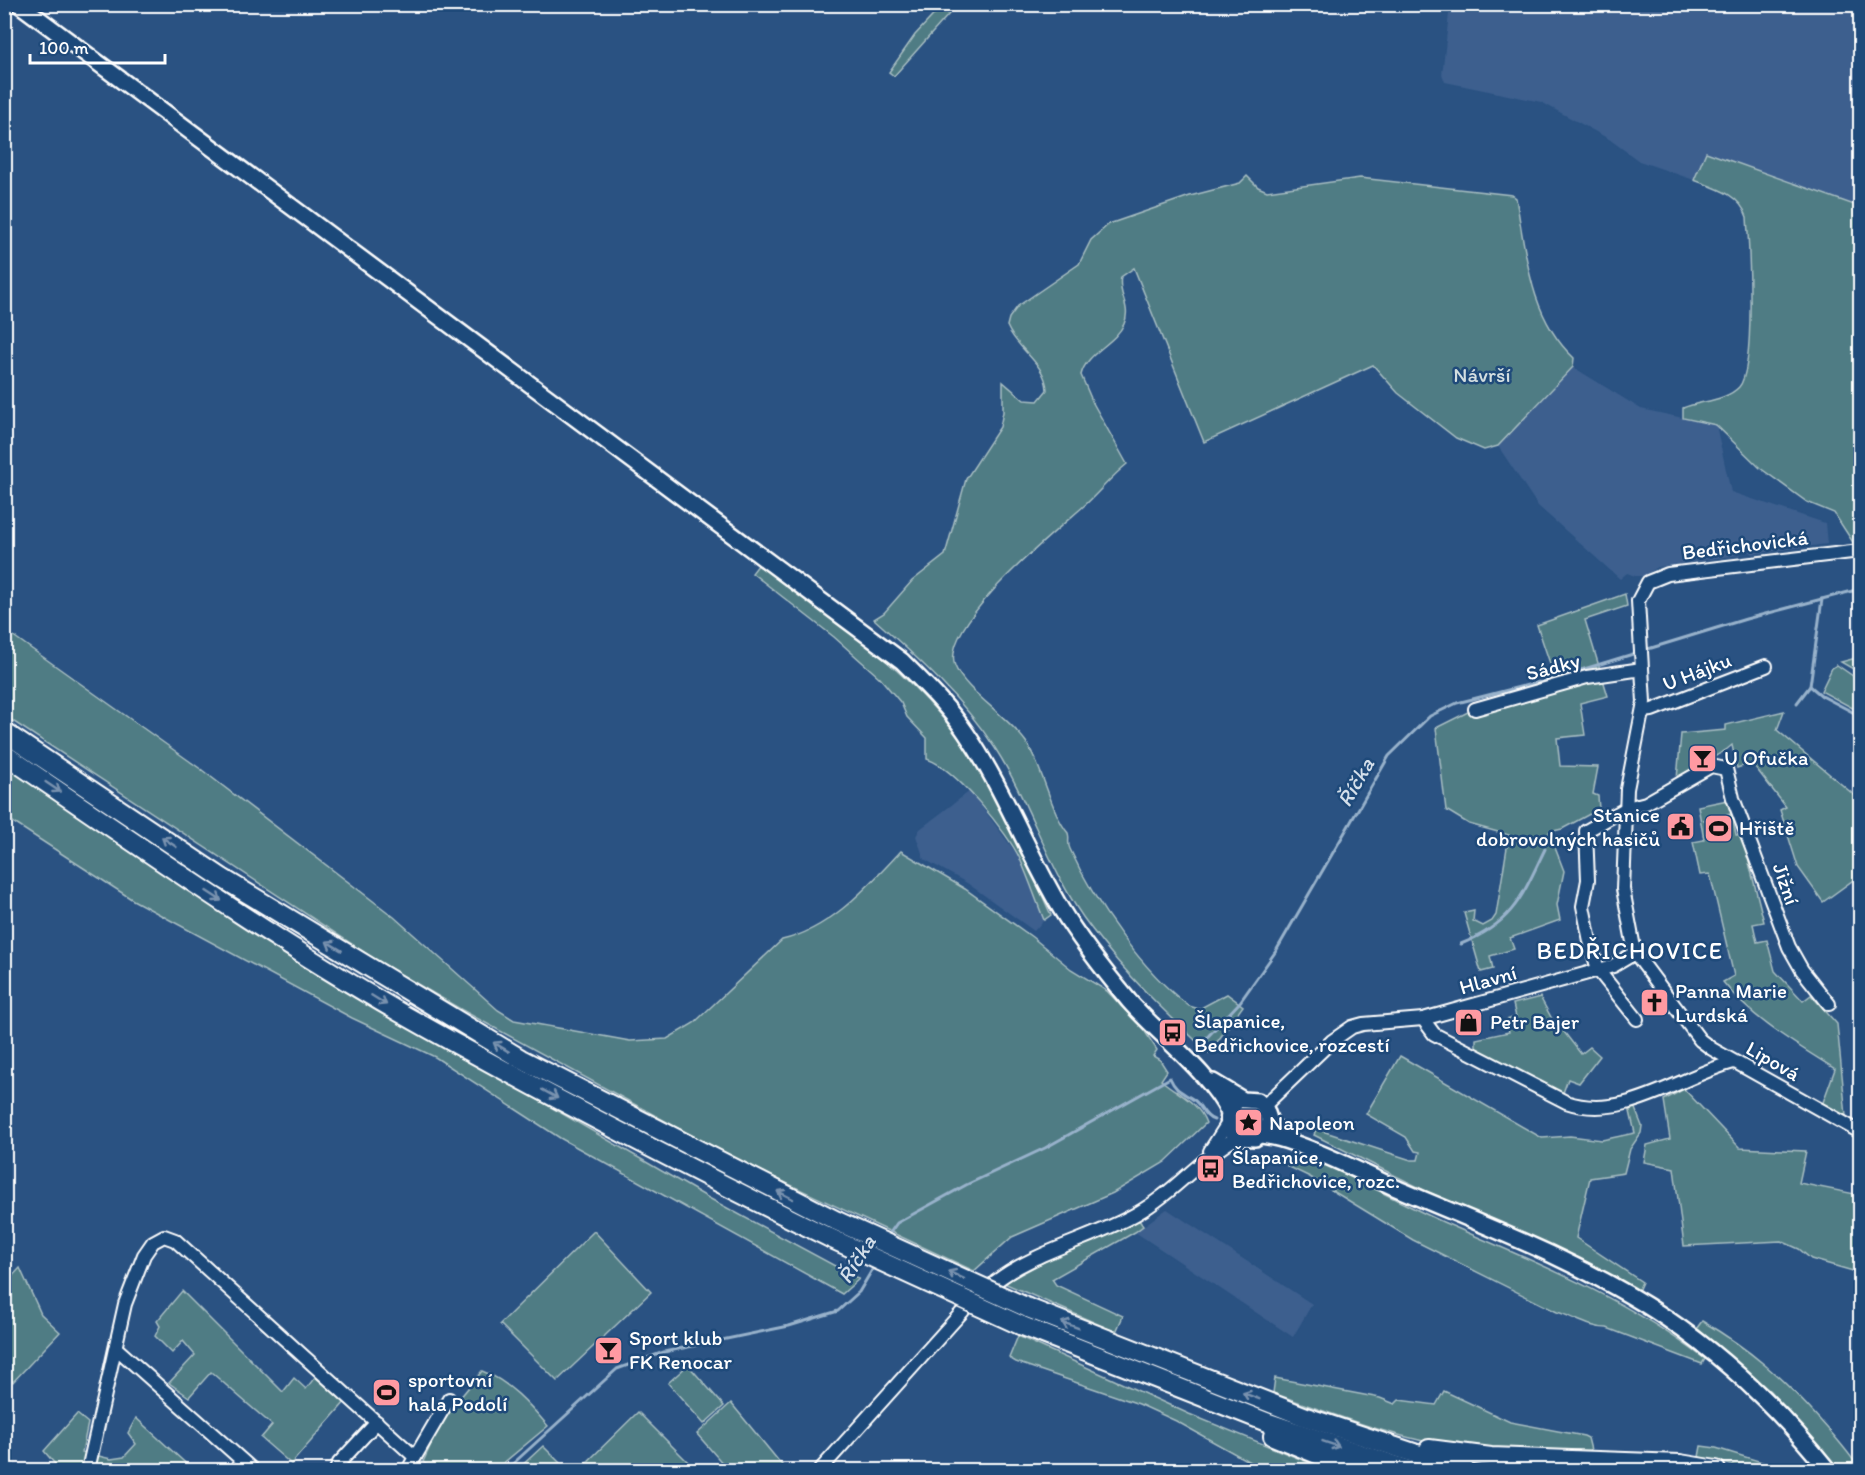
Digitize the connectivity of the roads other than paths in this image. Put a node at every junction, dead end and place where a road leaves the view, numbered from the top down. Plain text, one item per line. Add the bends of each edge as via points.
1 (18, 4) edge
2 (1860, 551) edge
3 (1766, 666) dead end
4 (1642, 669) junction
5 (1475, 709) dead end
6 (1643, 711) junction
7 (4, 732) edge
8 (4, 754) edge
9 (1627, 808) junction
10 (1635, 953) junction
11 (1598, 970) junction
12 (1828, 1004) dead end
13 (1423, 1019) junction
14 (1636, 1019) dead end
15 (1712, 1049) junction
16 (1734, 1062) junction
17 (1712, 1068) junction
18 (1200, 1074) junction
19 (1243, 1100) junction
20 (1266, 1113) junction
21 (1228, 1118) junction
22 (1860, 1132) edge
23 (1260, 1135) junction
24 (1238, 1137) junction
25 (1317, 1153) junction
26 (1202, 1162) junction
27 (995, 1282) dead end
28 (963, 1311) dead end
29 (116, 1348) junction
30 (1080, 1350) junction
31 (448, 1399) dead end
32 (1306, 1417) junction
33 (376, 1422) junction
34 (415, 1457) junction
35 (88, 1470) edge
36 (253, 1470) edge
37 (336, 1470) edge
38 (408, 1470) edge
39 (820, 1470) edge
40 (1356, 1470) edge
41 (1409, 1470) edge
42 (1465, 1470) edge
43 (1716, 1470) edge
44 (1828, 1470) edge

1 - 18 main road via 902,661 966,732 1083,943 1131,1003
2 - 4 street, Bedřichovická via 1668,574 1651,580 1641,591 1638,608
3 - 6 street, U Hájku
4 - 5 street, Sádky via 1587,677
4 - 6 street
6 - 9 street
32 -> 7 highway, bridge via 1028,1308 837,1221 521,1059 222,878
8 -> 30 highway, bridge via 211,894 397,1011 636,1142 830,1238
9 - 10 street via 1623,889
9 - 11 street via 1586,831 1588,880 1582,906
9 - 12 street, Jižní via 1646,803 1711,766 1726,770 1732,798 1789,947
10 - 11 street, Hlavní
10 - 15 street, Lipová via 1700,1040
11 - 13 street, Hlavní
11 - 14 street
13 - 17 street via 1434,1034 1586,1109 1666,1091
13 - 20 street, Hlavní via 1352,1028 1332,1041
15 - 16 street, Lipová
15 - 17 street
16 - 17 street
16 - 22 street, Lipová
18 - 19 main road
18 - 21 main road
19 - 20 main road via 1258,1101
19 - 21 main road via 1232,1107
20 - 23 main road
20 - 25 main road via 1275,1129
21 - 24 main road
21 - 26 street
23 - 24 main road via 1250,1139
23 - 25 main road
24 - 26 street
25 - 44 main road via 1522,1242 1622,1291 1666,1318 1764,1398
26 - 27 street via 1168,1193 1133,1216 1031,1259
28 - 39 street
29 - 33 street via 125,1304 144,1255 153,1242 164,1236 175,1240
29 - 35 street
29 - 36 street
30 - 40 highway via 1155,1386
30 -> 41 highway via 1269,1423
31 - 34 street
32 - 42 highway
32 - 43 highway via 1443,1452 1571,1461 1657,1462
33 - 34 street
33 - 37 street
34 - 38 street

